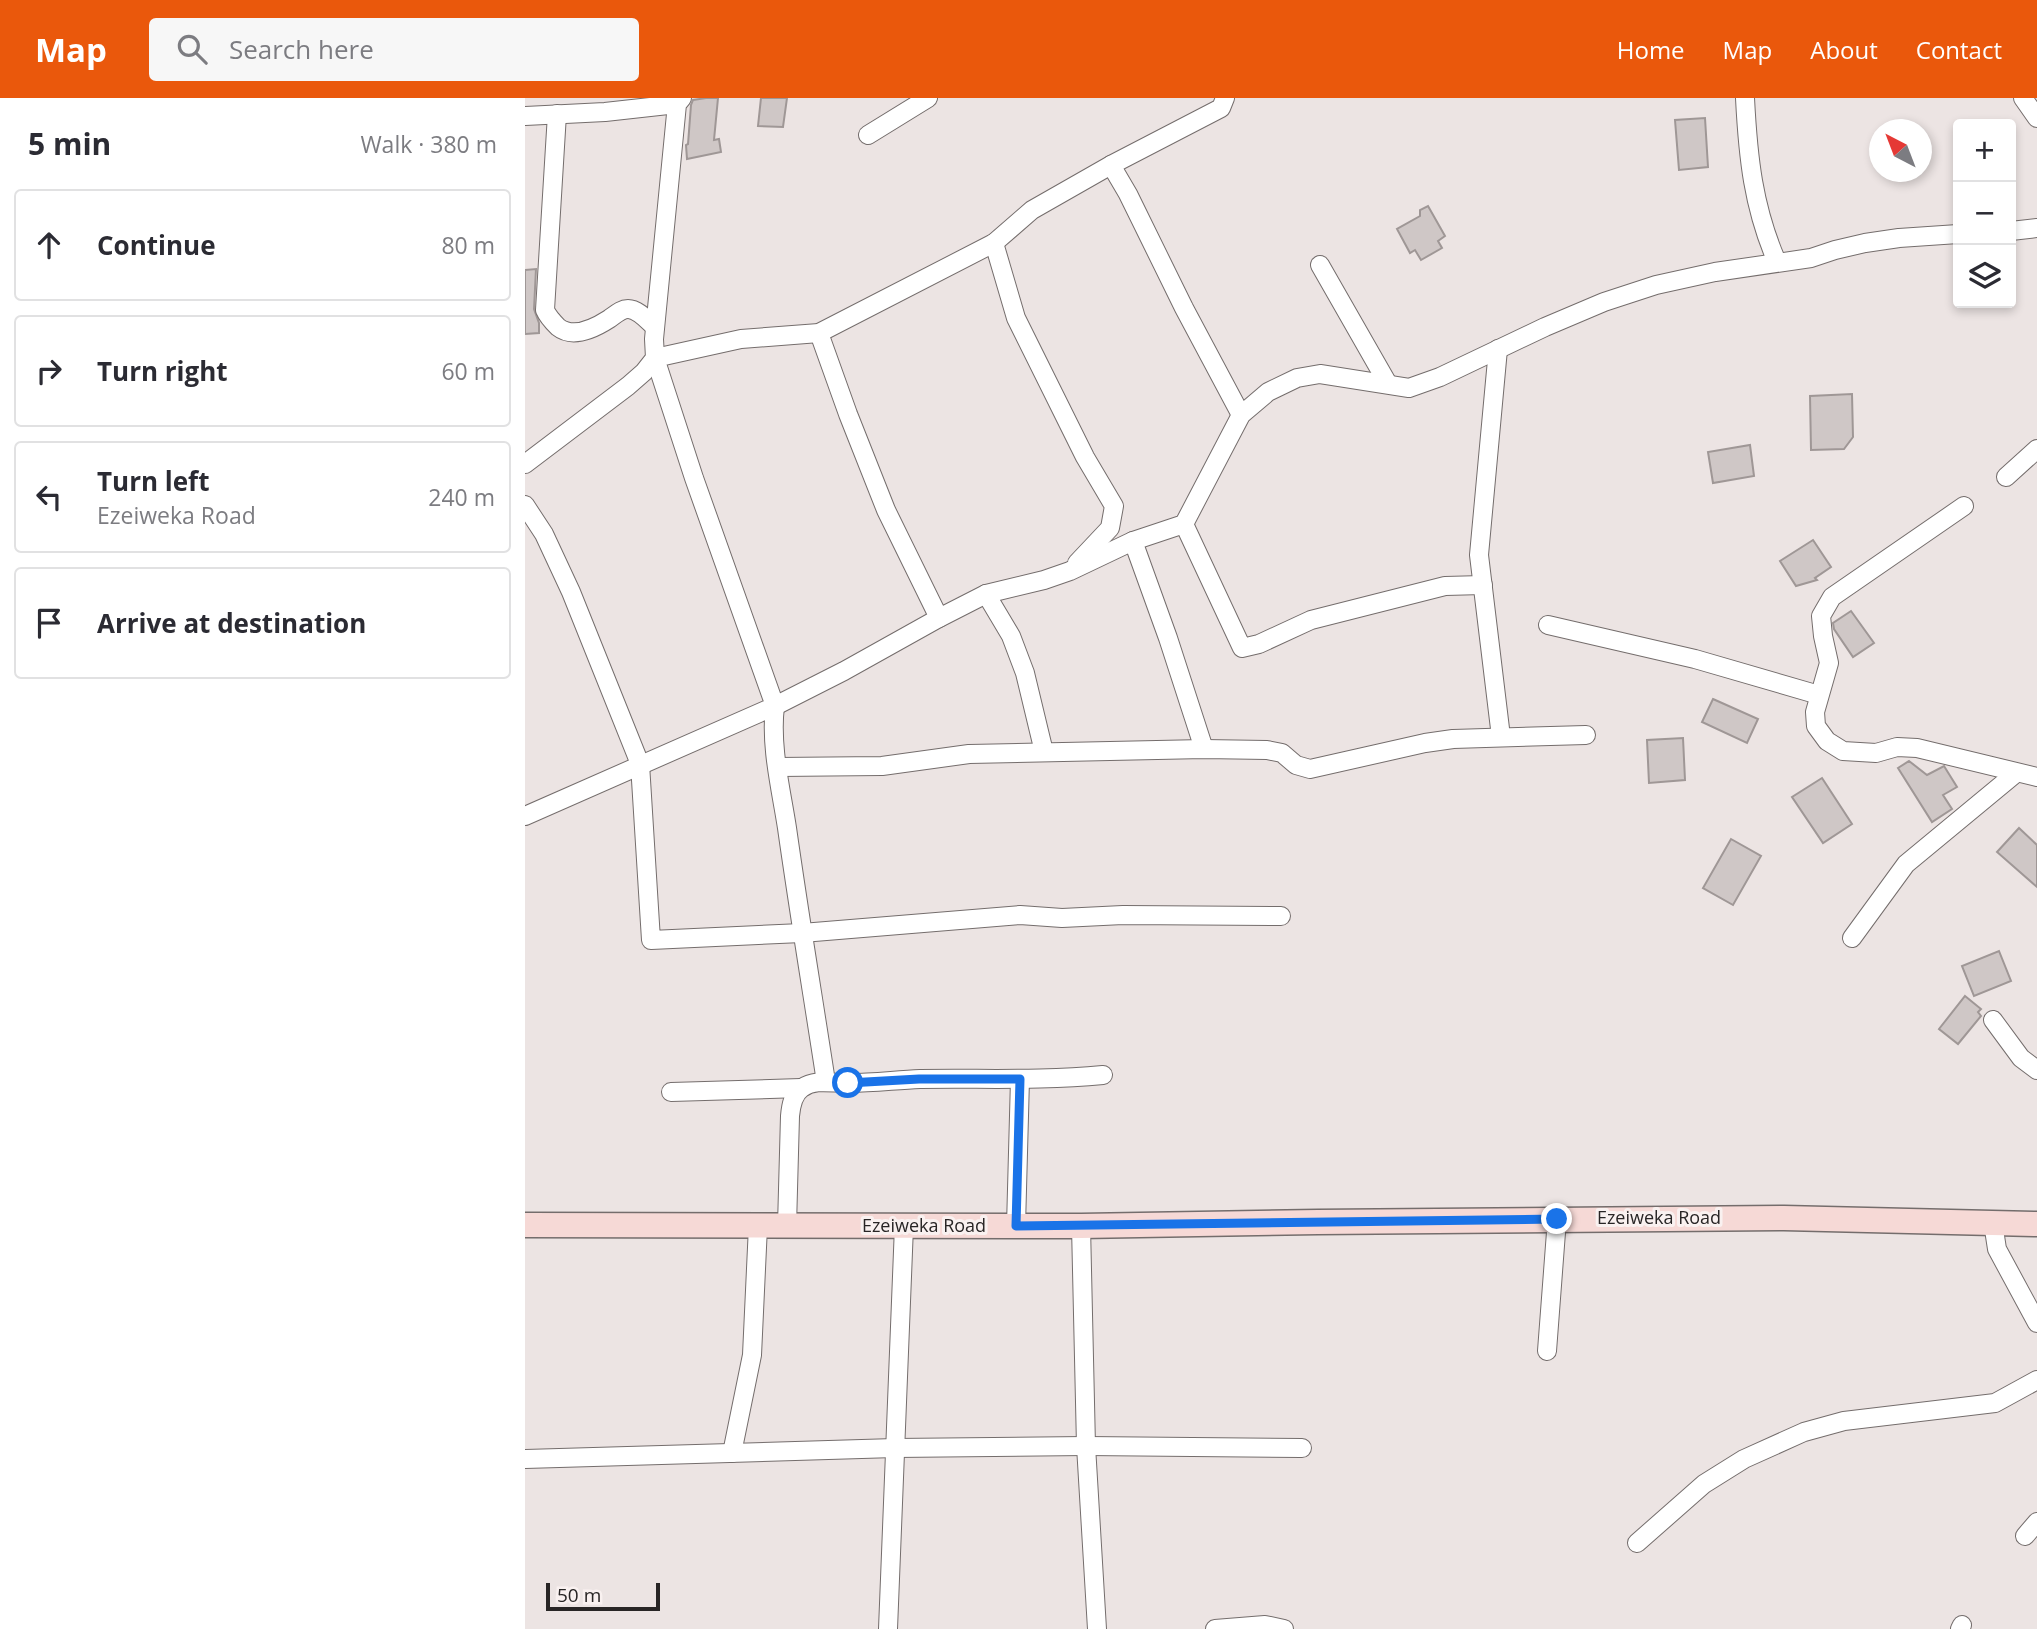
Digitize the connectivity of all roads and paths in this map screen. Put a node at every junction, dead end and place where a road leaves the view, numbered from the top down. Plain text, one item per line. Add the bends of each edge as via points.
1 (928, 98) edge
2 (1225, 98) edge
3 (1745, 98) edge
4 (2023, 98) edge
5 (680, 101) edge
6 (557, 114) junction
7 (525, 116) edge
8 (2037, 118) edge
9 (868, 135) dead end
10 (1111, 165) junction
11 (2037, 228) edge
12 (2016, 230) edge
13 (1953, 234) edge
14 (994, 243) junction
15 (1777, 262) junction
16 (1320, 265) dead end
17 (655, 327) junction
18 (819, 333) junction
19 (1498, 349) junction
20 (655, 358) junction
21 (1388, 384) junction
22 (1241, 415) junction
23 (2037, 449) edge
24 (525, 464) edge
25 (2006, 477) dead end
26 (525, 505) edge
27 (1964, 506) dead end
28 (1184, 524) junction
29 (1133, 541) junction
30 (1070, 571) junction
31 (1483, 585) junction
32 (986, 594) junction
33 (939, 618) junction
34 (1548, 625) dead end
35 (1819, 695) junction
36 (775, 706) junction
37 (1586, 735) dead end
38 (1501, 737) junction
39 (1204, 749) junction
40 (1044, 752) junction
41 (640, 764) junction
42 (778, 767) junction
43 (2016, 772) junction
44 (2037, 777) edge
45 (525, 816) edge
46 (1281, 916) dead end
47 (802, 933) junction
48 (1852, 938) dead end
49 (1993, 1020) dead end
50 (2037, 1070) edge
51 (1103, 1075) dead end
52 (1020, 1079) junction
53 (826, 1082) junction
54 (801, 1088) junction
55 (671, 1092) dead end
56 (1557, 1219) junction
57 (1993, 1223) junction
58 (2037, 1224) edge
59 (525, 1225) edge
60 (758, 1226) junction
61 (787, 1226) junction
62 (904, 1226) junction
63 (1016, 1226) junction
64 (1081, 1226) junction
65 (2037, 1323) edge
66 (1547, 1350) dead end
67 (2037, 1380) edge
68 (1086, 1446) junction
69 (895, 1448) junction
70 (1302, 1448) dead end
71 (732, 1453) junction
72 (525, 1458) edge
73 (2037, 1522) edge
74 (2025, 1536) dead end
75 (1637, 1543) dead end
76 (888, 1629) edge
77 (1097, 1629) edge
78 (1215, 1629) edge
79 (1284, 1629) edge

1 - 9 street
2 - 10 street via 1221,108
3 - 15 street via 1756,201
4 - 8 street
5 - 6 street
5 - 17 street
6 - 7 street
6 - 17 street via 547,315 563,331 572,333 628,309 636,310
10 - 14 street via 1032,210
10 - 22 street
11 - 12 street
13 - 15 street via 1865,243
14 - 18 street
14 - 30 street via 1016,318 1114,506 1109,528
15 - 19 street via 1656,285 1604,302
16 - 21 street
17 - 20 street
18 - 20 street via 741,339
18 - 33 street via 886,510
19 - 21 street via 1423,384 1409,388
19 - 31 street via 1479,555
20 - 24 street via 628,386
20 - 36 street
21 - 22 street via 1320,374 1297,378 1268,392
22 - 28 street
23 - 25 street
26 - 41 street via 571,592
27 - 35 street via 1832,597 1821,616 1829,663
28 - 29 street
28 - 31 street via 1242,648 1311,620 1445,586
29 - 30 street
29 - 39 street
30 - 32 street
31 - 38 street
32 - 33 street
32 - 40 street via 1025,673
33 - 36 street
34 - 35 street via 1695,659
35 - 43 street via 1816,726 1827,741 1843,751 1917,748
36 - 41 street
36 - 42 street
37 - 38 street
38 - 39 street via 1425,743 1310,769 1267,750
39 - 40 street
40 - 42 street via 969,754 882,766
41 - 45 street
41 - 47 street via 651,940
42 - 47 street
43 - 44 street
43 - 48 street via 1906,864
46 - 47 street via 1020,915
47 - 53 street
49 - 50 street via 2021,1058
51 - 52 street
52 - 53 street
52 - 63 street
53 - 54 street
54 - 55 street
54 - 61 street via 792,1100 790,1116
56 - 57 main road, Ezeiweka Road
56 - 64 main road, Ezeiweka Road
56 - 66 street
57 - 58 main road, Ezeiweka Road
57 - 65 street via 1997,1250
59 - 60 main road, Ezeiweka Road
60 - 61 main road, Ezeiweka Road
60 - 71 street via 752,1355
61 - 62 main road, Ezeiweka Road
62 - 63 main road, Ezeiweka Road
62 - 69 street
63 - 64 main road, Ezeiweka Road
64 - 68 street
67 - 75 street via 1995,1403 1844,1421 1804,1432 1744,1459 1704,1484
68 - 69 street
68 - 70 street
68 - 77 street
69 - 71 street
69 - 76 street
71 - 72 street
73 - 74 street
78 - 79 street via 1265,1625

